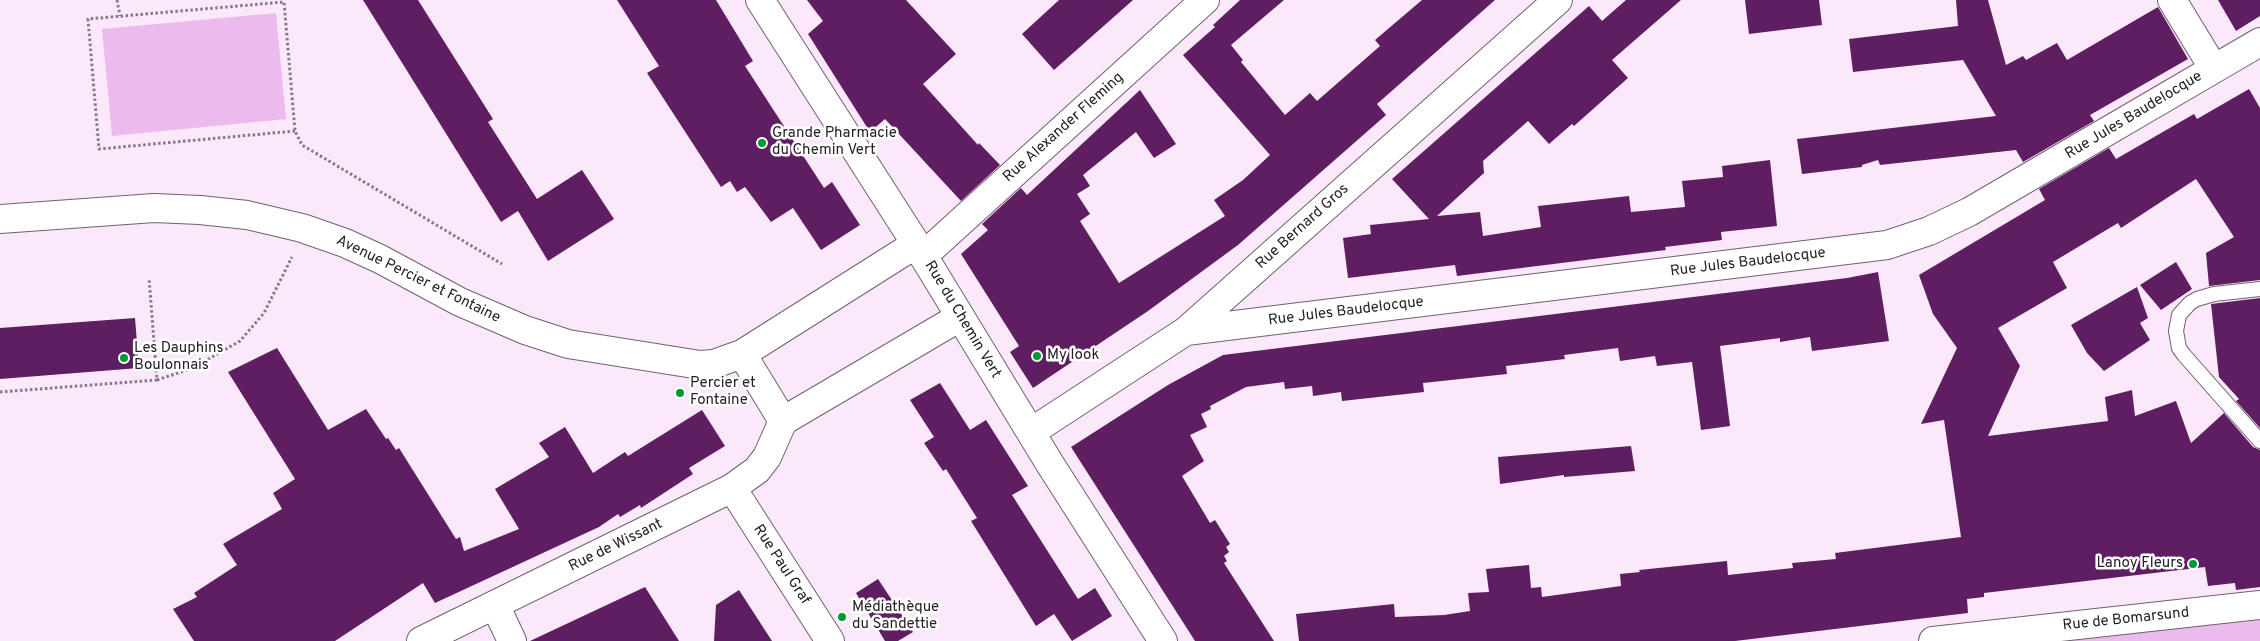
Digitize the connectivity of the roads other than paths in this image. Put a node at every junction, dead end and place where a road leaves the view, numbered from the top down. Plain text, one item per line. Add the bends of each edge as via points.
1 (760, 0) edge
2 (1205, 0) edge
3 (1558, 0) edge
4 (2172, 0) edge
5 (2260, 42) edge
6 (2214, 69) junction
7 (0, 219) edge
8 (919, 250) junction
9 (2260, 289) edge
10 (960, 317) junction
11 (1186, 331) junction
12 (742, 354) junction
13 (783, 421) junction
14 (1031, 432) junction
15 (2260, 441) edge
16 (732, 488) junction
17 (495, 605) junction
18 (2260, 605) edge
19 (421, 641) edge
20 (512, 641) edge
21 (830, 641) edge
22 (1163, 641) edge
23 (1933, 641) edge

1 - 8 street, Rue du Chemin Vert
2 - 8 street, Rue Alexander Fleming
3 - 11 street, Rue Bernard Gros
4 - 6 street
5 - 6 street, Rue Jules Baudelocque
6 - 11 street, Rue Jules Baudelocque via 1970,212 1929,231 1887,245
7 - 12 street, Avenue Percier et Fontaine via 154,208 223,211 302,228 362,250 460,302 504,322 568,344 700,365 714,364
8 - 10 street, Rue du Chemin Vert
8 - 12 street
9 - 15 lane via 2197,299 2179,316 2176,331 2179,348 2184,355
10 - 13 street
10 - 14 street, Rue du Chemin Vert
11 - 14 street, Rue Bernard Gros
12 - 13 street
13 - 16 street, Rue de Wissant via 767,457 746,480
14 - 22 street, Rue du Chemin Vert
16 - 17 street, Rue de Wissant
16 - 21 street, Rue Paul Graf
17 - 19 street, Rue de Wissant
17 - 20 street
18 - 23 street, Rue de Bomarsund

